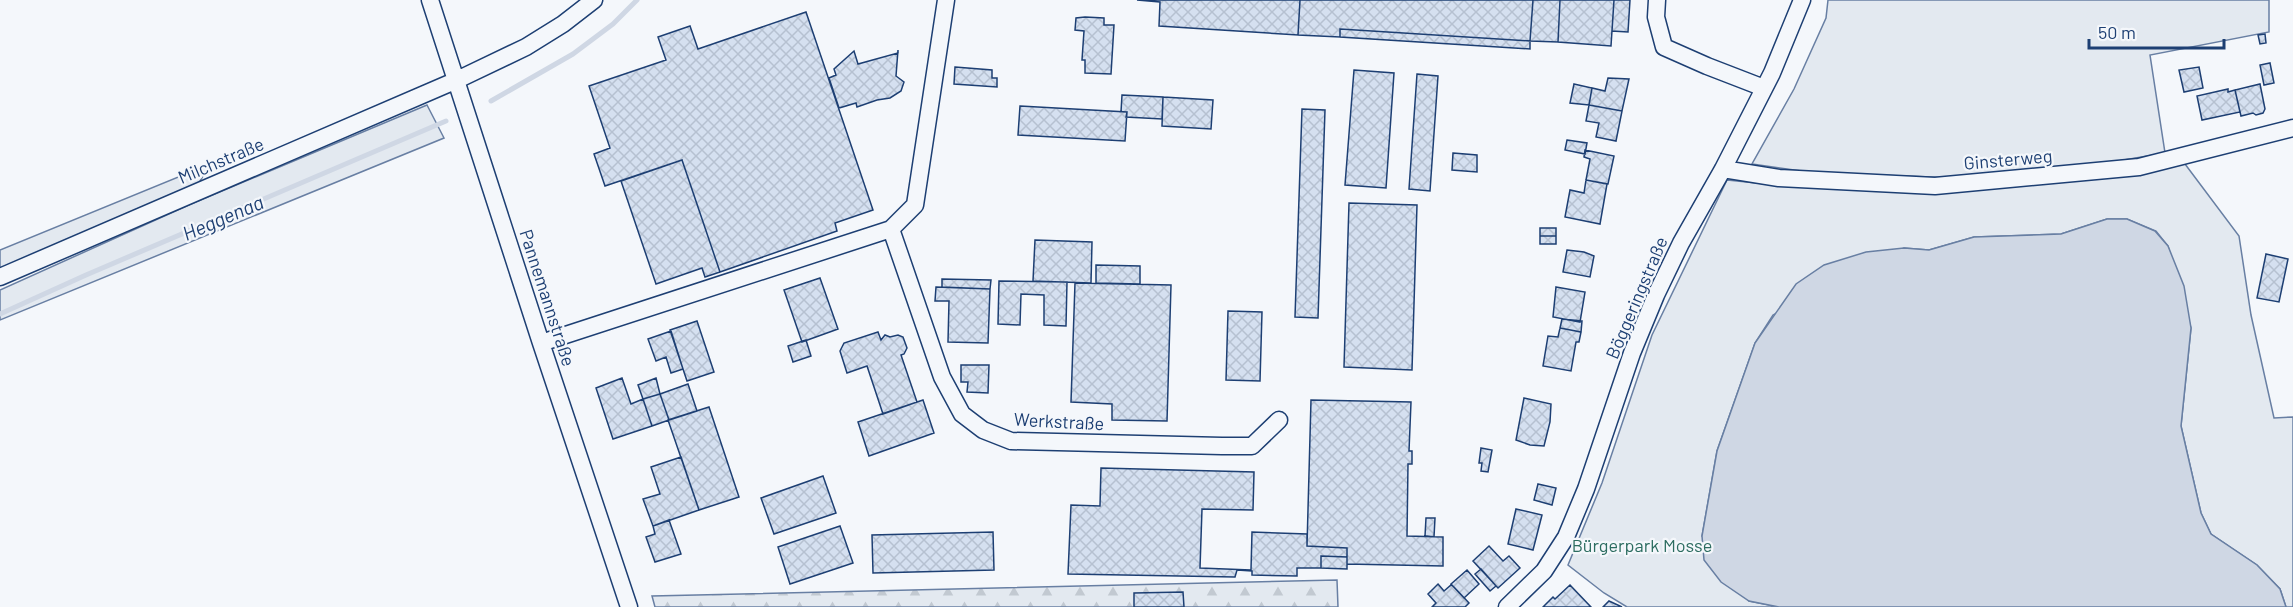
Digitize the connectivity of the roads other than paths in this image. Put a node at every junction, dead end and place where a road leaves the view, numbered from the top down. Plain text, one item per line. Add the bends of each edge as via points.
1 (430, 0) edge
2 (594, 0) edge
3 (946, 0) edge
4 (1657, 0) edge
5 (1803, 0) edge
6 (457, 80) junction
7 (1764, 88) junction
8 (2293, 128) edge
9 (1723, 169) junction
10 (891, 229) junction
11 (0, 277) edge
12 (541, 344) junction
13 (1279, 420) dead end
14 (629, 607) edge
15 (1507, 607) edge

1 - 6 street, Pannemannstraße
2 - 6 street, Milchstraße via 526,47
3 - 10 street via 915,205
4 - 7 street via 1656,17 1664,46
5 - 7 street, Böggeringstraße
6 - 11 street, Milchstraße
6 - 12 street, Pannemannstraße
7 - 9 street, Böggeringstraße
8 - 9 street, Ginsterweg via 2139,167 1935,186 1779,178
9 - 15 street, Böggeringstraße via 1656,295 1566,537 1544,571
10 - 12 street
10 - 13 street, Werkstraße via 942,377 962,414 983,430 1011,441 1251,446
12 - 14 street, Pannemannstraße

